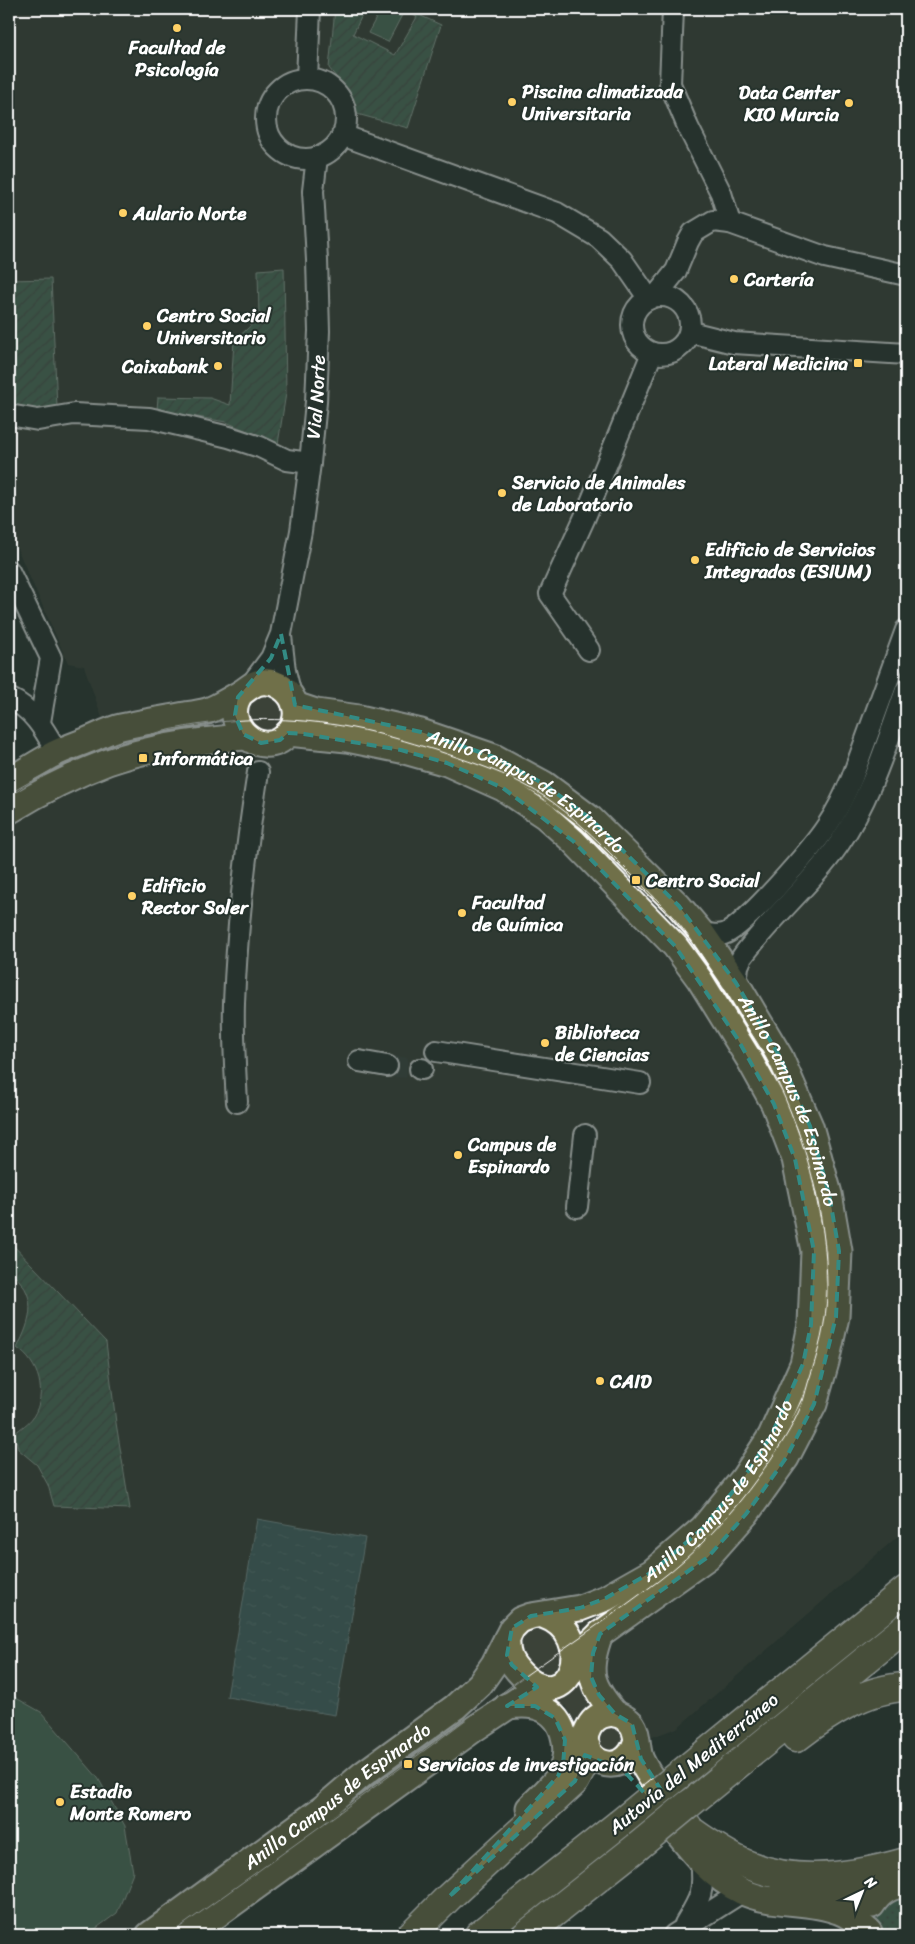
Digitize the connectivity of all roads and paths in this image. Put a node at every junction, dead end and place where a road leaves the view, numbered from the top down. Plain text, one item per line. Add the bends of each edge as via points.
1 (310, 9) edge
2 (673, 9) edge
3 (307, 78) junction
4 (342, 135) junction
5 (317, 157) junction
6 (730, 222) junction
7 (676, 271) junction
8 (906, 275) edge
9 (653, 297) junction
10 (679, 302) junction
11 (690, 332) junction
12 (734, 343) junction
13 (676, 351) junction
14 (652, 353) junction
15 (906, 354) edge
16 (9, 415) edge
17 (310, 463) junction
18 (9, 571) edge
19 (281, 634) junction
20 (905, 636) edge
21 (589, 650) dead end
22 (246, 689) junction
23 (906, 690) edge
24 (9, 698) edge
25 (293, 700) junction
26 (40, 722) junction
27 (288, 733) junction
28 (246, 737) junction
29 (57, 752) junction
30 (258, 772) dead end
31 (9, 781) edge
32 (9, 811) edge
33 (701, 932) junction
34 (736, 983) junction
35 (436, 1051) dead end
36 (359, 1061) dead end
37 (387, 1066) tunnel mouth
38 (640, 1083) dead end
39 (237, 1102) dead end
40 (585, 1135) dead end
41 (577, 1207) dead end
42 (906, 1590) edge
43 (543, 1615) junction
44 (906, 1627) edge
45 (600, 1634) junction
46 (507, 1638) junction
47 (574, 1663) junction
48 (544, 1687) junction
49 (906, 1687) edge
50 (507, 1706) junction
51 (611, 1714) junction
52 (586, 1742) junction
53 (636, 1743) junction
54 (614, 1764) junction
55 (724, 1785) junction
56 (694, 1833) junction
57 (701, 1861) junction
58 (906, 1862) edge
59 (906, 1885) edge
60 (742, 1892) junction
61 (882, 1892) junction
62 (449, 1897) junction
63 (678, 1932) edge
64 (870, 1934) edge
65 (149, 1935) edge
66 (189, 1935) edge
67 (410, 1935) edge
68 (479, 1935) edge
69 (526, 1935) edge

1 - 3 street
2 - 6 street via 670,84 721,193
3 - 4 street via 332,89 341,100 345,114
3 - 5 street via 290,82 277,91 268,105 265,119 268,134 288,155 302,159
4 - 5 street via 336,145
4 - 9 street via 557,213 599,238
5 - 17 street, Vial Norte via 313,191 319,331
6 - 7 street via 713,220 693,233
6 - 8 street via 825,257
7 - 9 street
7 - 10 street
9 - 10 street via 668,297
9 - 14 street via 636,310 632,327 641,346
10 - 11 street via 689,315
11 - 12 street
11 - 13 street
12 - 13 street
12 - 15 street
13 - 14 street
14 - 21 street via 550,594
16 - 17 street via 38,420 74,414 149,418 229,437 287,460
17 - 19 street, Vial Norte
18 - 26 street via 51,658
19 - 22 street, Vial Norte via 271,658
19 - 25 street, Vial Norte via 285,671
20 - 33 street via 845,794 827,826 735,929 716,935
22 - 25 main road, Anillo Campus de Espinardo via 260,682 271,682 281,686
22 - 28 main road via 236,703 235,715
22 - 29 main road, Anillo Campus de Espinardo via 207,711 120,727
23 - 34 street via 862,804 838,845 742,957
24 - 26 street
25 - 27 main road via 296,720
25 - 33 main road, Anillo Campus de Espinardo via 316,712 421,732 494,757 544,784 591,820 679,906
26 - 29 street
27 - 28 main road via 272,743
27 - 43 main road, Anillo Campus de Espinardo via 347,739 447,763 503,788 545,816 675,946 696,973 774,1104 795,1159 814,1250 812,1325 803,1364 771,1436 743,1479 703,1528 652,1572 606,1598 580,1608
28 - 32 main road via 213,739 109,762 72,777
29 - 31 main road, Anillo Campus de Espinardo
30 - 39 street via 235,978
33 - 34 main road, Anillo Campus de Espinardo
34 - 45 main road, Anillo Campus de Espinardo via 780,1057 810,1126 829,1194 839,1251 836,1317 814,1404 786,1458 746,1514 708,1557
35 - 38 street
36 - 37 street
40 - 41 street
42 - 68 highway, Autovía del Mediterráneo, bridge
43 - 46 main road, Anillo Campus de Espinardo via 520,1620
43 - 47 main road via 553,1619 565,1631 571,1642
44 - 55 highway, Autovía del Mediterráneo
45 - 47 main road, Anillo Campus de Espinardo
45 - 51 main road via 593,1652 591,1677
46 - 48 main road via 506,1649 512,1665 524,1677
46 - 65 main road, Anillo Campus de Espinardo via 480,1684 456,1707
47 - 48 main road, Anillo Campus de Espinardo via 564,1682
47 - 51 main road via 587,1698
48 - 50 main road, Anillo Campus de Espinardo
48 - 52 main road via 566,1706
49 - 55 highway via 866,1695 830,1714
50 - 62 main road via 535,1706 555,1718 565,1740 563,1765 558,1776
50 - 66 main road, Anillo Campus de Espinardo
51 - 52 main road via 592,1722
51 - 53 main road via 624,1717 632,1724
52 - 54 main road via 590,1754 597,1760
52 - 62 highway via 582,1768 575,1781
53 - 54 main road via 628,1758
53 - 56 main road via 649,1774
54 - 57 main road via 636,1781
55 - 69 highway, Autovía del Mediterráneo, bridge via 689,1804
56 - 58 highway via 749,1866 787,1875 836,1875
56 - 61 main road via 722,1864 746,1877 784,1886 853,1895
57 - 60 main road
57 - 63 street via 704,1879 700,1900
59 - 61 main road
60 - 63 street
60 - 64 main road via 839,1911
61 - 64 main road via 869,1915
62 - 67 highway

